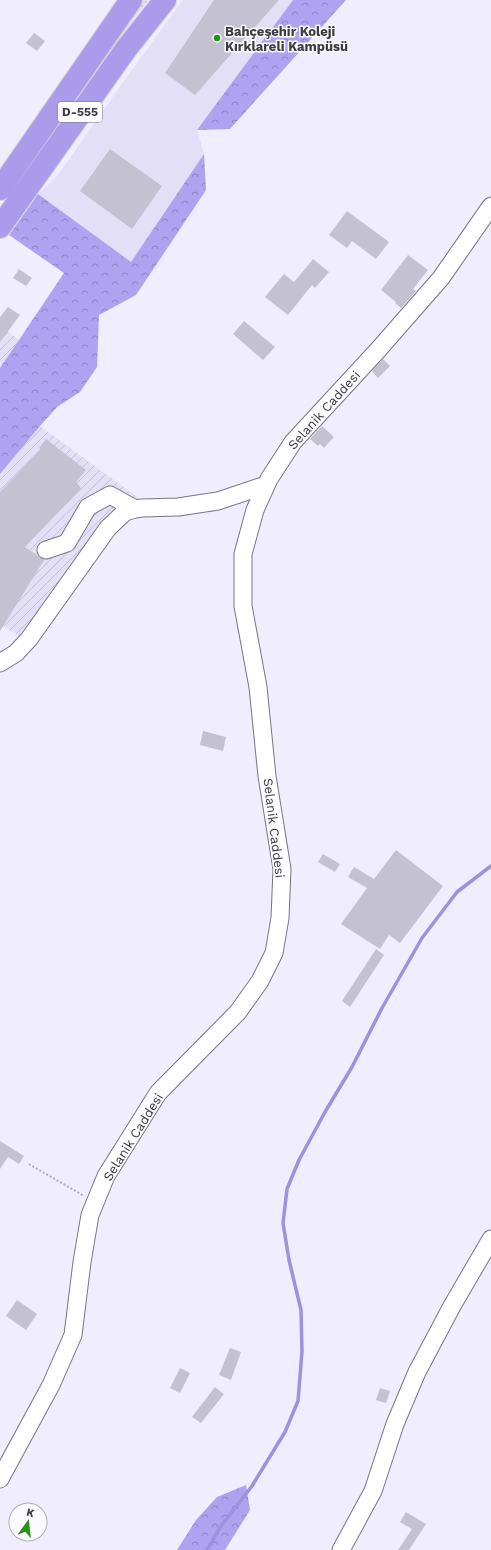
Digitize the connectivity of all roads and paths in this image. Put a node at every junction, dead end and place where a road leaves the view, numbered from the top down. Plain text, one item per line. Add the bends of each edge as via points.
1 (131, 0) edge
2 (164, 0) edge
3 (0, 189) edge
4 (491, 206) edge
5 (0, 227) edge
6 (266, 485) junction
7 (135, 510) junction
8 (46, 550) dead end
9 (0, 663) edge
10 (29, 1164) dead end
11 (95, 1203) junction
12 (491, 1239) edge
13 (0, 1479) edge
14 (341, 1550) edge

1 - 3 highway, D-555
2 - 5 highway, D-555 via 126,49
4 - 6 street, Selanik Caddesi via 441,278 293,442
6 - 7 street via 218,501
6 - 11 street, Selanik Caddesi via 243,554 244,606 258,687 267,776 282,868 280,918 274,953 260,981 238,1012 158,1093 106,1176
7 - 8 street via 110,495 88,507 67,543
7 - 9 street via 125,512 108,528 29,639 16,653
10 - 11 path
11 - 13 street, Selanik Caddesi via 90,1215 82,1262 73,1335 50,1385
12 - 14 street via 417,1372 395,1424 373,1491

